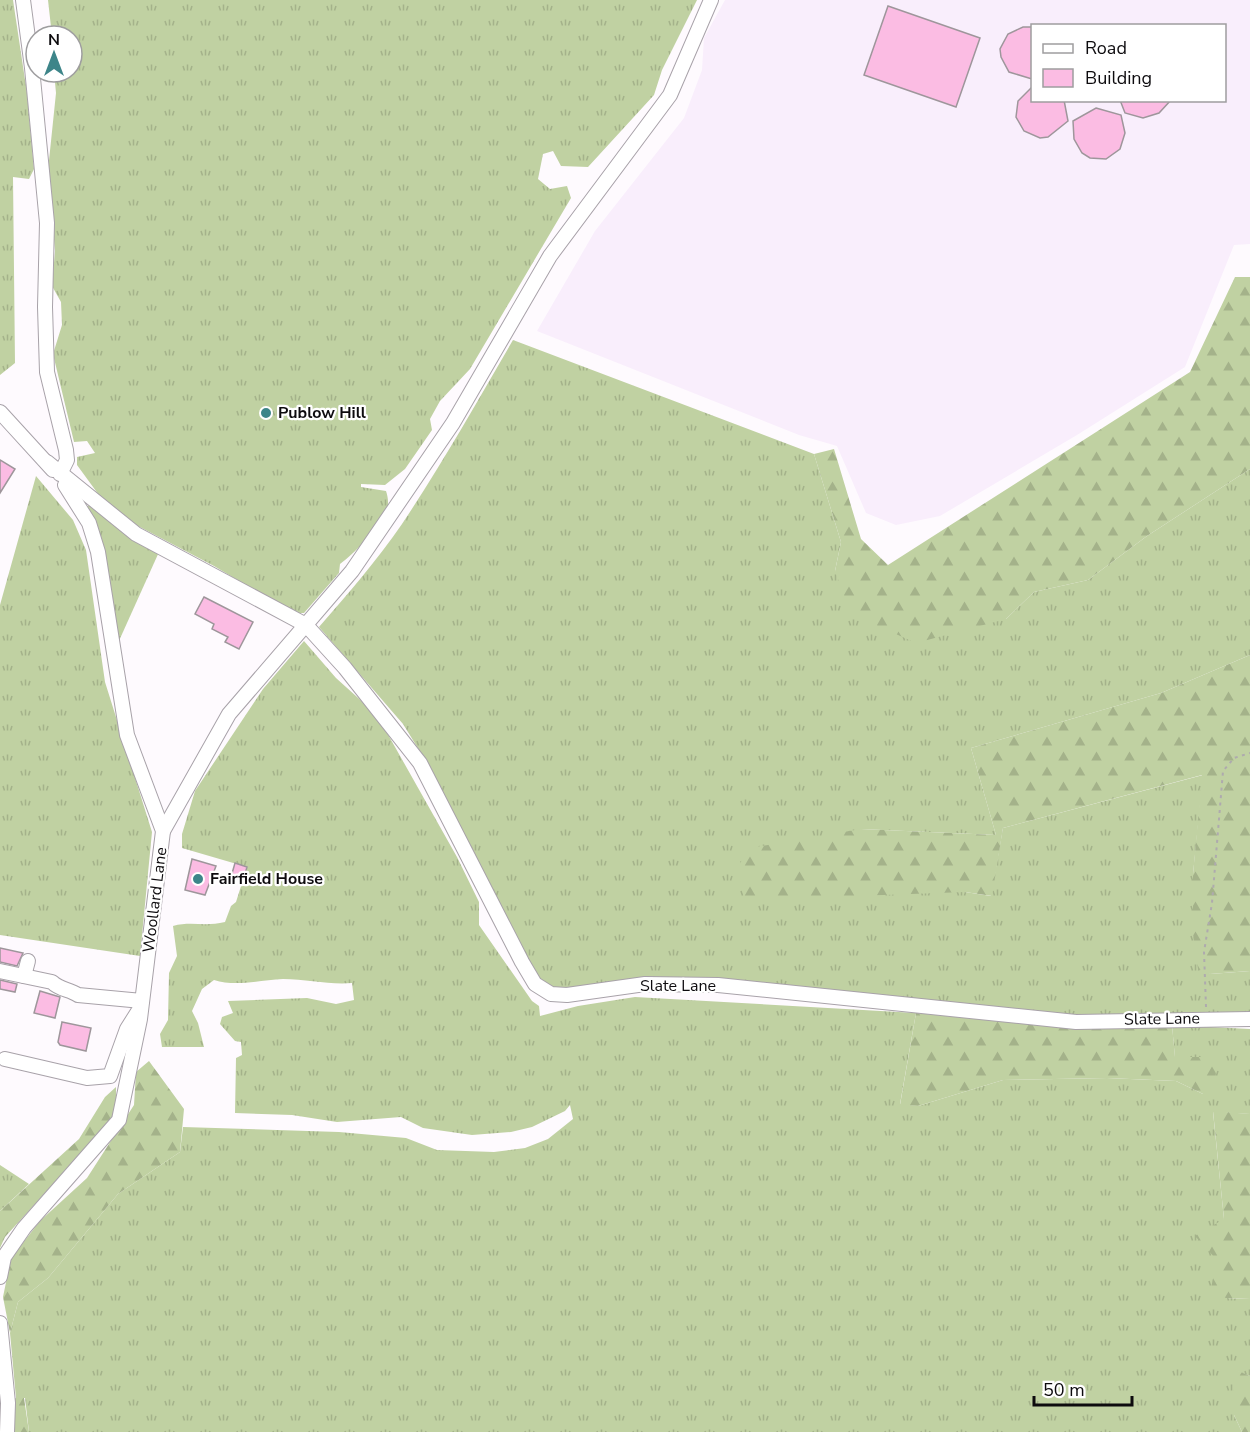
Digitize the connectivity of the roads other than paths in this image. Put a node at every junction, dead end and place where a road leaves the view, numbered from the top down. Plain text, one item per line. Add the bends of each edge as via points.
1 (22, 0) edge
2 (711, 0) edge
3 (0, 412) edge
4 (47, 462) junction
5 (60, 474) junction
6 (306, 625) junction
7 (163, 831) junction
8 (28, 961) dead end
9 (0, 971) edge
10 (24, 976) junction
11 (142, 1003) junction
12 (1250, 1019) edge
13 (5, 1059) dead end
14 (0, 1277) edge
15 (0, 1323) edge
16 (7, 1432) edge

1 - 5 street via 47,223 47,372 67,460
2 - 6 street via 670,95 550,256 453,423 402,501 352,571
3 - 4 street, Woollard Lane
4 - 5 street, Slate Lane
4 - 7 street, Woollard Lane via 77,501 95,542 127,735
5 - 6 street, Slate Lane via 136,534
6 - 7 street via 229,714
6 - 12 street, Slate Lane via 420,763 522,962 535,984 551,994 645,984 718,985 1076,1022
7 - 11 street, Woollard Lane
8 - 10 street
9 - 10 street
10 - 11 street via 52,982 78,995
11 - 13 street via 127,1029 110,1076 87,1078
11 - 14 street, Woollard Lane via 119,1120 24,1228 4,1257
15 - 16 street via 8,1393

